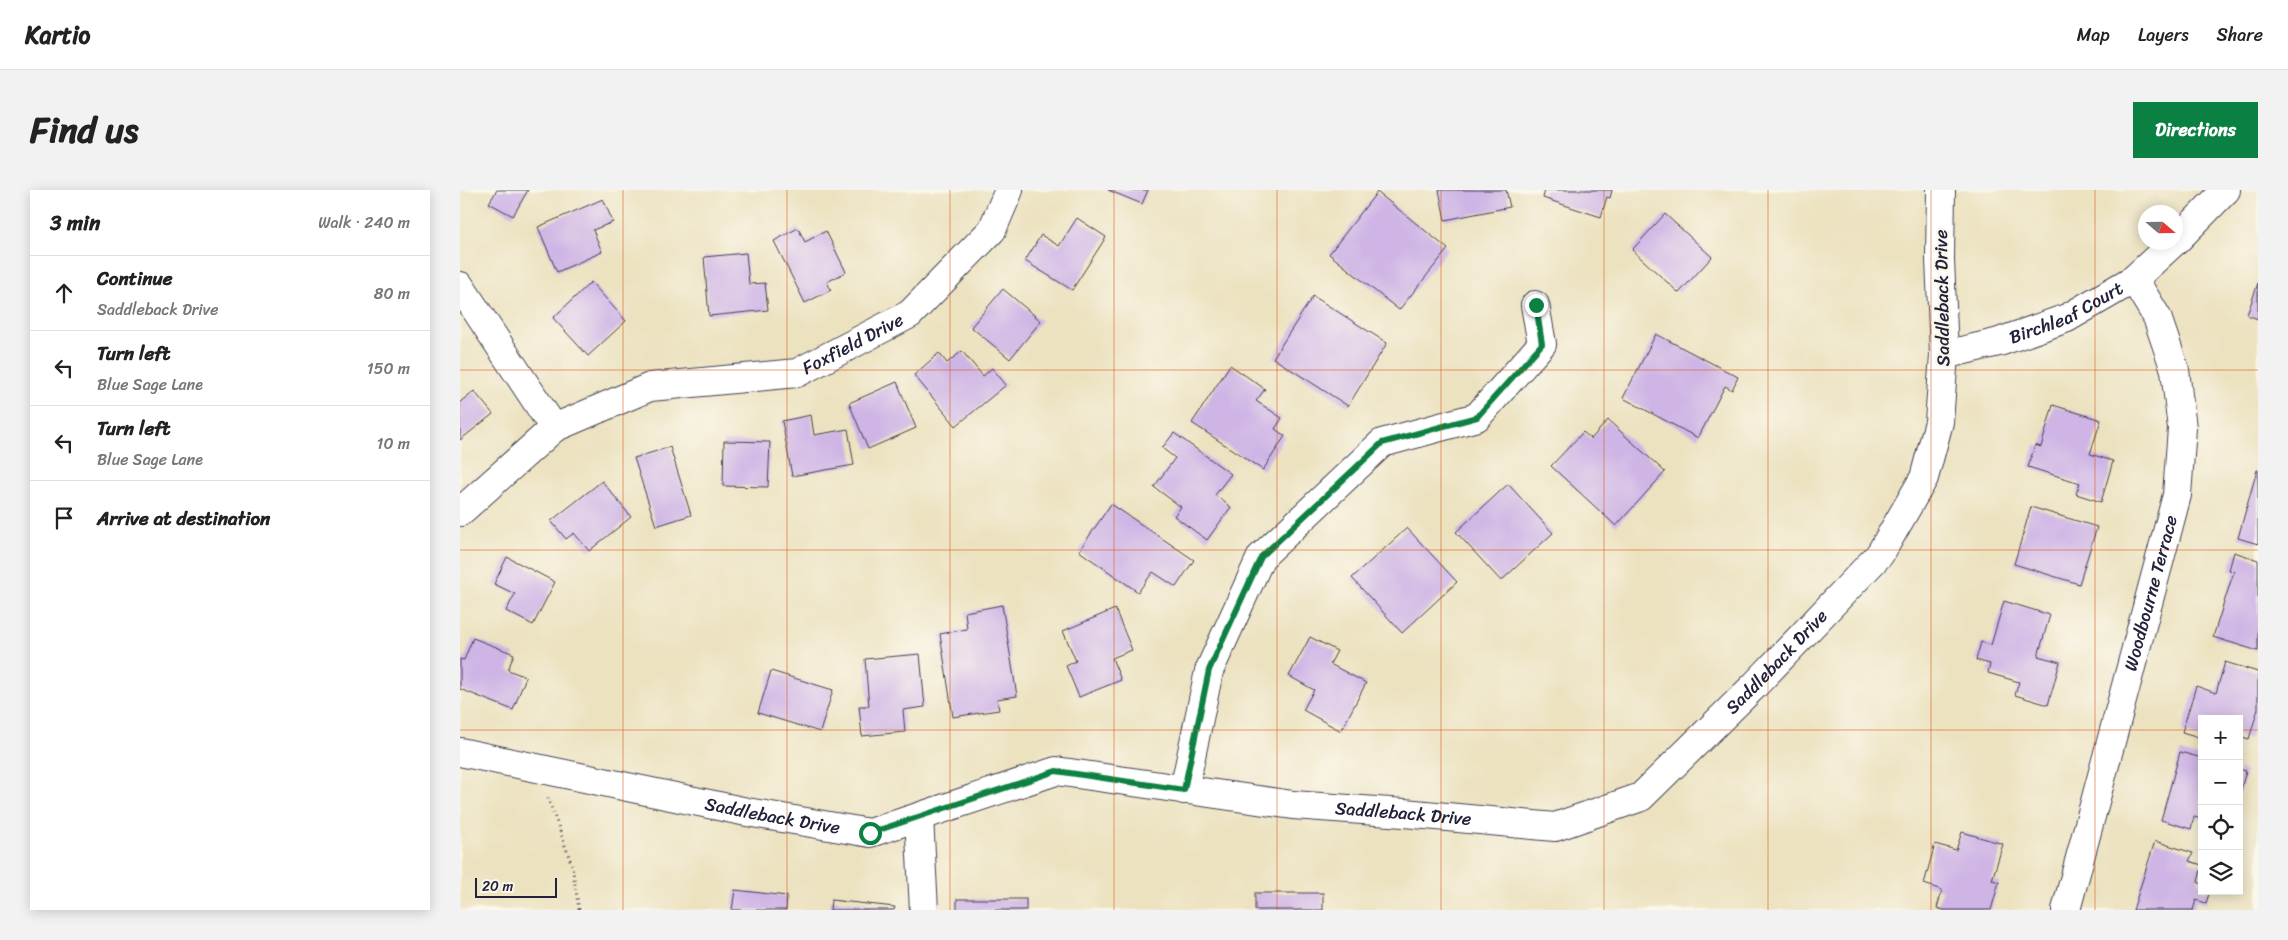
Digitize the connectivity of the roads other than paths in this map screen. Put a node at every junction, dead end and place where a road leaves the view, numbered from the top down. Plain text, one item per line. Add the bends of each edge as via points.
1 (1009, 190) edge
2 (1941, 190) edge
3 (2226, 190) edge
4 (2183, 233) edge
5 (2165, 250) edge
6 (2134, 279) junction
7 (460, 286) edge
8 (1536, 305) dead end
9 (1944, 355) junction
10 (554, 428) junction
11 (460, 512) edge
12 (460, 752) edge
13 (1184, 790) junction
14 (919, 817) junction
15 (924, 910) edge
16 (2066, 910) edge

1 - 10 street, Foxfield Drive via 992,230 910,314 797,373 650,387
2 - 9 street, Saddleback Drive
3 - 4 street, Birchleaf Court
5 - 6 street, Birchleaf Court
6 - 9 street, Birchleaf Court via 2067,318 1999,342
6 - 16 street, Woodbourne Terrace via 2158,317 2175,370 2182,428 2177,495
7 - 10 street
8 - 13 street via 1542,344 1477,417 1382,443 1261,557 1209,670
9 - 13 street, Saddleback Drive via 1939,422 1924,478 1880,554 1755,685 1641,797 1555,827 1293,805
10 - 11 street, Foxfield Drive
12 - 14 street, Saddleback Drive via 747,812 870,833
13 - 14 street, Saddleback Drive via 1056,771
14 - 15 street

